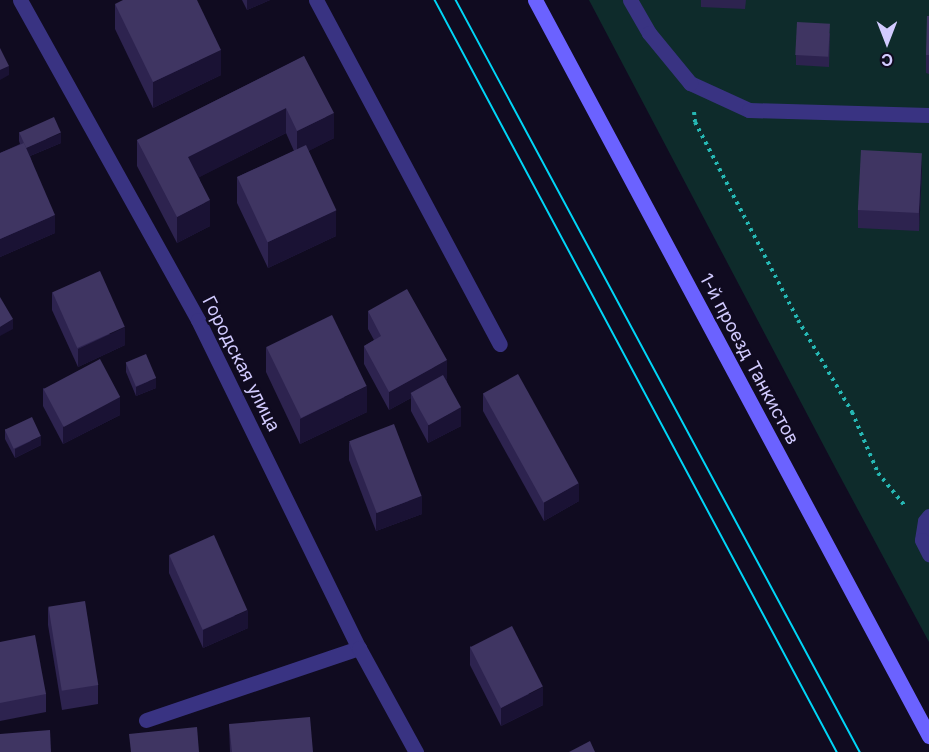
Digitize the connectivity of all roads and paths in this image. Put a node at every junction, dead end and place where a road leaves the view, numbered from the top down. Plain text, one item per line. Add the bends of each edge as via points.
1 (20, 0) edge
2 (316, 0) edge
3 (535, 0) edge
4 (630, 0) edge
5 (690, 82) junction
6 (929, 115) edge
7 (500, 344) dead end
8 (927, 518) edge
9 (925, 547) edge
10 (359, 648) junction
11 (146, 720) dead end
12 (929, 736) edge
13 (416, 752) edge

1 - 10 street, Городская улица via 198,320
2 - 7 street
3 - 12 main road, 1-й проезд Танкистов
4 - 5 street via 649,33
5 - 6 street via 749,110
5 - 8 path via 695,122 798,320 852,412 878,473 905,506
8 - 9 street
10 - 11 street
10 - 13 street, Городская улица

